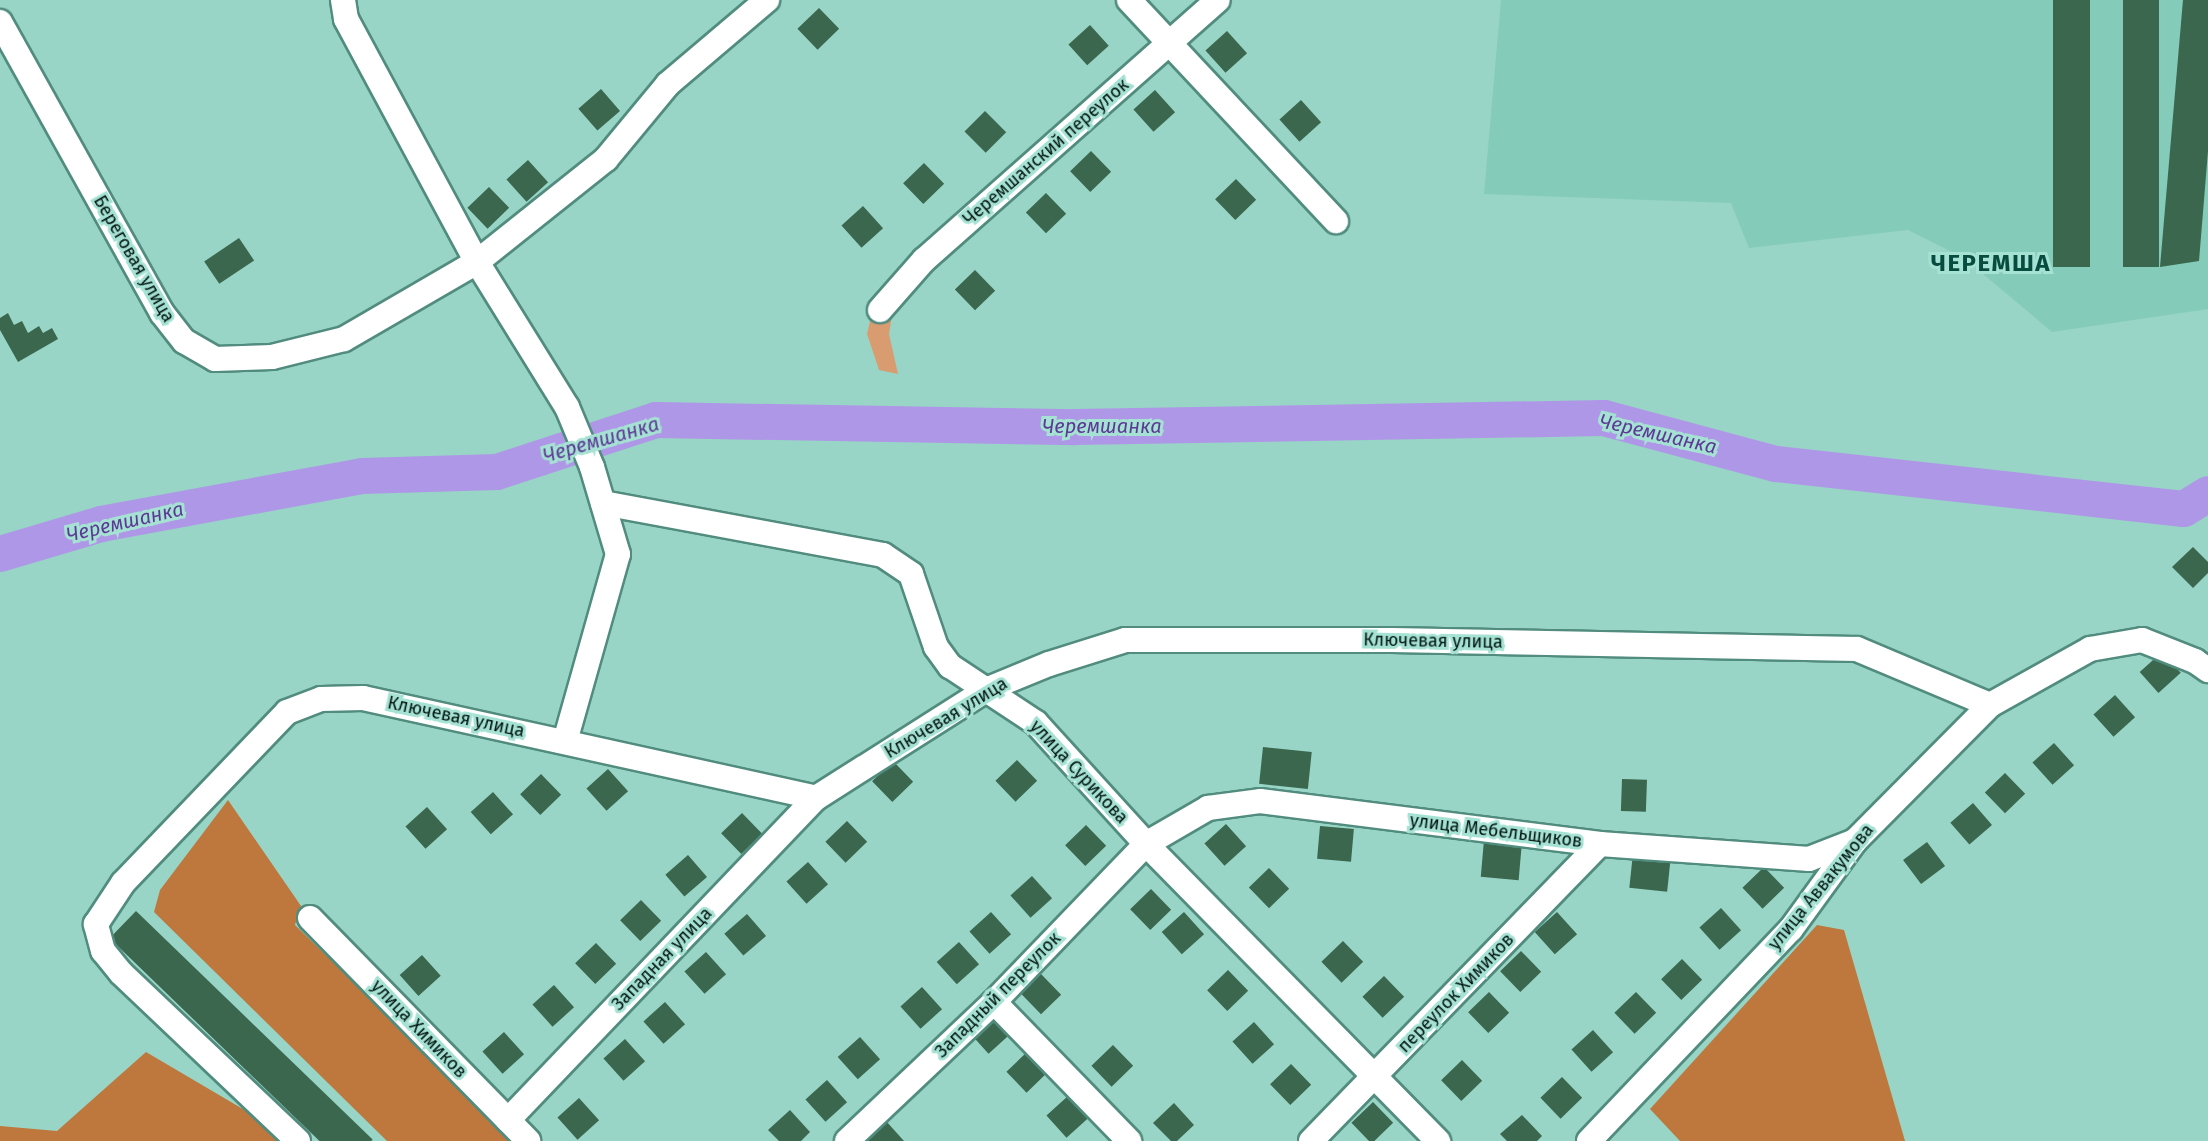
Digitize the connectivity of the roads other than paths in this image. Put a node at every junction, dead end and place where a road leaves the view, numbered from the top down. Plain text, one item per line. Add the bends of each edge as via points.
1 (343, 0) edge
2 (767, 0) edge
3 (1129, 0) edge
4 (1218, 0) edge
5 (0, 22) edge
6 (1169, 44) junction
7 (1336, 221) dead end
8 (477, 262) junction
9 (880, 310) dead end
10 (603, 503) junction
11 (2208, 670) edge
12 (988, 689) junction
13 (1990, 705) junction
14 (565, 741) junction
15 (816, 798) junction
16 (1855, 841) junction
17 (1146, 844) junction
18 (1600, 844) junction
19 (310, 918) dead end
20 (994, 1002) junction
21 (1374, 1078) junction
22 (508, 1120) junction
23 (298, 1141) edge
24 (528, 1141) edge
25 (847, 1141) edge
26 (1129, 1141) edge
27 (1311, 1141) edge
28 (1438, 1141) edge
29 (1589, 1141) edge

1 - 8 street via 346,19
2 - 8 street, Береговая улица via 668,84 606,159
3 - 6 street
4 - 6 street, Черемшанский переулок
5 - 8 street, Береговая улица via 162,313 183,341 215,359 272,357 344,339
6 - 7 street
6 - 9 street, Черемшанский переулок via 924,260
8 - 10 street via 567,407
10 - 12 street, улица Сурикова via 883,555 911,574 936,647 950,666
10 - 14 street via 618,554
11 - 13 street, улица Аввакумова via 2142,639 2090,649
12 - 13 street, Ключевая улица via 1048,664 1125,640 1392,640 1857,649
12 - 15 street, Ключевая улица
12 - 17 street, улица Сурикова via 1036,723
13 - 16 street, улица Аввакумова
14 - 15 street, Ключевая улица
14 - 23 street, Ключевая улица via 363,698 321,699 288,712 123,883 96,924 103,951 121,973
15 - 22 street, Западная улица
16 - 18 street, улица Мебельщиков via 1809,859
16 - 29 street, улица Аввакумова via 1791,929
17 - 18 street, улица Мебельщиков via 1208,808 1260,801
17 - 20 street, Западный переулок
17 - 21 street, улица Сурикова
18 - 21 street, переулок Химиков
19 - 22 street, улица Химиков
20 - 25 street, Западный переулок
20 - 26 street
21 - 27 street, переулок Химиков
21 - 28 street, улица Сурикова
22 - 24 street, улица Химиков

